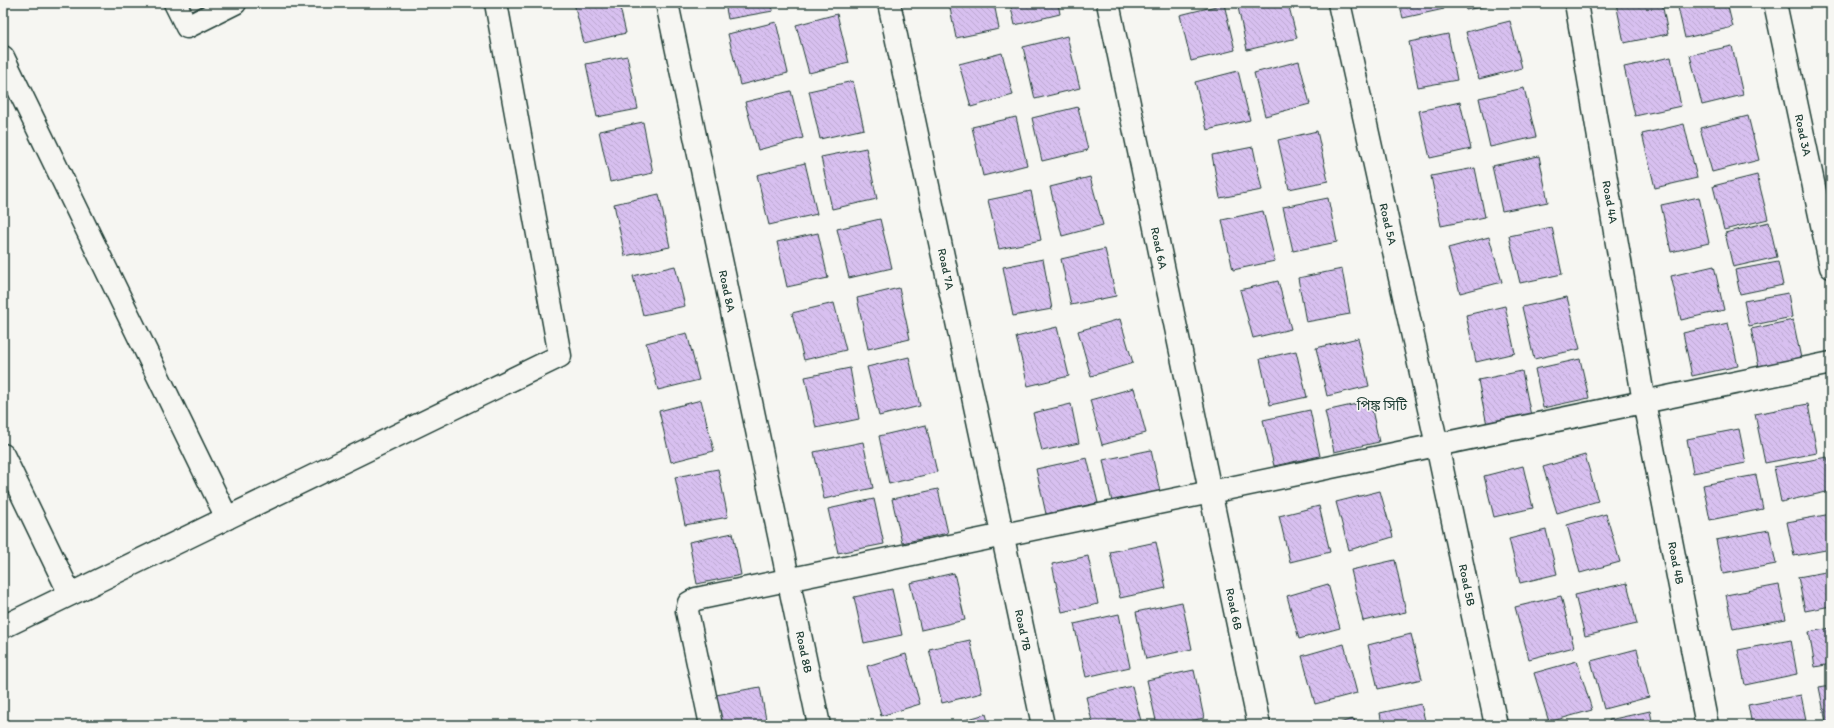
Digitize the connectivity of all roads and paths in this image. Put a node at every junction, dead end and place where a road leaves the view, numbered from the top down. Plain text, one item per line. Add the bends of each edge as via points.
1 (175, 3) edge
2 (235, 3) edge
3 (496, 3) edge
4 (667, 3) edge
5 (889, 3) edge
6 (1108, 3) edge
7 (1339, 3) edge
8 (1576, 3) edge
9 (1775, 3) edge
10 (3, 57) edge
11 (1831, 267) edge
12 (1831, 363) edge
13 (1644, 402) junction
14 (1437, 445) junction
15 (3, 455) edge
16 (1210, 492) junction
17 (227, 518) junction
18 (1003, 535) junction
19 (788, 580) junction
20 (70, 594) junction
21 (3, 627) edge
22 (711, 725) edge
23 (819, 725) edge
24 (1043, 725) edge
25 (1259, 725) edge
26 (1496, 725) edge
27 (1708, 725) edge

1 - 2 street via 187,27
3 - 17 street via 560,356
4 - 19 street, Road 8A
5 - 18 street, Road 7A
6 - 16 street, Road 6A
7 - 14 street, Road 5A
8 - 13 street, Road 4A
9 - 11 street, Road 3A
10 - 17 street
12 - 13 street
13 - 14 street
13 - 27 street, Road 4B
14 - 16 street
14 - 26 street, Road 5B
15 - 20 street
16 - 18 street
16 - 25 street, Road 6B
17 - 20 street
18 - 19 street
18 - 24 street, Road 7B
19 - 22 street via 696,599 689,603 687,611
19 - 23 street, Road 8B
20 - 21 street

